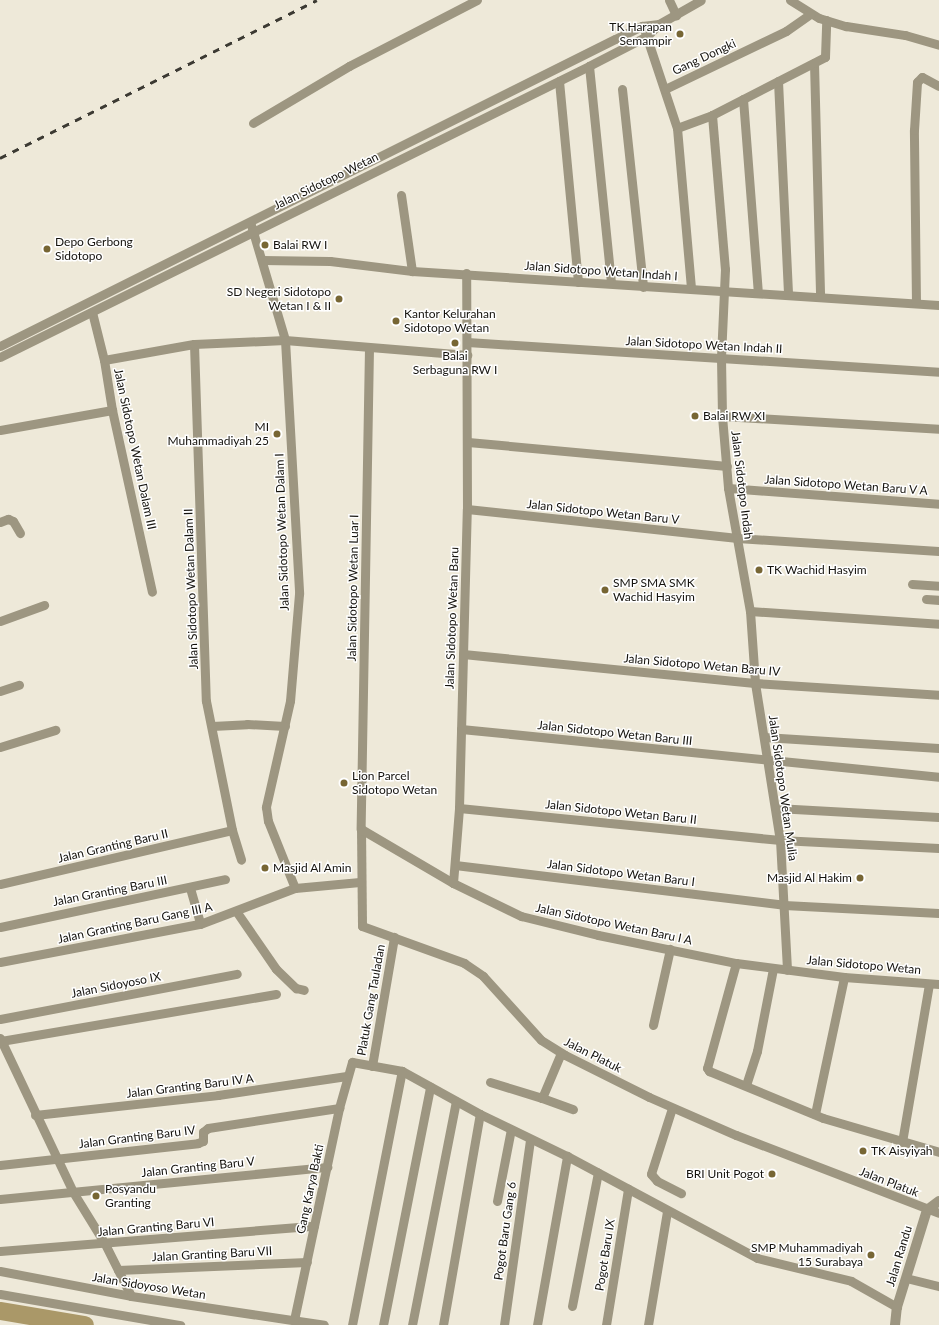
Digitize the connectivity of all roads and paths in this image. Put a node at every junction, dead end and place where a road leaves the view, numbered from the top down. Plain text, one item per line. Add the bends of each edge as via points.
1 (477, 0) edge
2 (669, 0) edge
3 (701, 0) edge
4 (790, 0) edge
5 (810, 14) junction
6 (676, 15) junction
7 (826, 20) junction
8 (659, 24) junction
9 (642, 26) junction
10 (647, 36) junction
11 (939, 45) edge
12 (814, 63) junction
13 (589, 66) junction
14 (559, 81) junction
15 (778, 81) junction
16 (939, 86) edge
17 (622, 89) dead end
18 (665, 89) junction
19 (743, 99) junction
20 (712, 115) junction
21 (253, 123) dead end
22 (677, 128) junction
23 (401, 195) dead end
24 (250, 221) junction
25 (253, 231) junction
26 (262, 260) junction
27 (412, 271) junction
28 (466, 273) junction
29 (578, 282) junction
30 (611, 283) junction
31 (643, 286) junction
32 (691, 288) junction
33 (724, 290) junction
34 (758, 292) junction
35 (788, 294) junction
36 (820, 297) junction
37 (916, 303) junction
38 (939, 305) edge
39 (92, 312) junction
40 (286, 340) junction
41 (467, 342) junction
42 (194, 344) junction
43 (0, 346) edge
44 (369, 348) junction
45 (467, 355) junction
46 (0, 357) edge
47 (721, 358) junction
48 (104, 360) junction
49 (939, 372) edge
50 (112, 410) junction
51 (722, 416) junction
52 (939, 429) edge
53 (0, 430) edge
54 (468, 442) junction
55 (726, 466) junction
56 (728, 488) junction
57 (939, 504) edge
58 (467, 509) junction
59 (0, 522) edge
60 (20, 533) dead end
61 (737, 538) junction
62 (939, 552) edge
63 (912, 584) dead end
64 (939, 586) edge
65 (152, 592) dead end
66 (926, 599) dead end
67 (939, 600) edge
68 (44, 605) dead end
69 (750, 611) junction
70 (0, 622) edge
71 (939, 624) edge
72 (463, 654) junction
73 (755, 683) junction
74 (19, 685) dead end
75 (0, 691) edge
76 (939, 695) edge
77 (212, 726) junction
78 (284, 726) junction
79 (461, 729) junction
80 (55, 730) dead end
81 (764, 737) junction
82 (0, 747) edge
83 (939, 748) edge
84 (766, 760) junction
85 (939, 777) edge
86 (459, 808) junction
87 (776, 808) junction
88 (939, 818) edge
89 (361, 829) junction
90 (232, 830) junction
91 (780, 840) junction
92 (939, 848) edge
93 (241, 860) dead end
94 (455, 865) junction
95 (225, 879) dead end
96 (360, 882) junction
97 (453, 883) junction
98 (0, 884) edge
99 (190, 888) junction
100 (295, 888) junction
101 (784, 905) junction
102 (236, 911) junction
103 (939, 913) edge
104 (200, 924) junction
105 (0, 927) edge
106 (394, 937) junction
107 (670, 949) junction
108 (0, 962) edge
109 (736, 963) junction
110 (773, 968) junction
111 (786, 970) junction
112 (237, 974) dead end
113 (844, 977) junction
114 (929, 984) junction
115 (939, 984) edge
116 (304, 990) dead end
117 (276, 994) dead end
118 (0, 1019) edge
119 (653, 1025) dead end
120 (1, 1040) edge
121 (561, 1053) junction
122 (372, 1066) junction
123 (402, 1071) junction
124 (347, 1076) junction
125 (490, 1082) dead end
126 (746, 1085) junction
127 (430, 1087) junction
128 (542, 1098) junction
129 (456, 1101) junction
130 (339, 1108) junction
131 (672, 1108) junction
132 (573, 1109) dead end
133 (480, 1114) junction
134 (815, 1114) junction
135 (35, 1115) junction
136 (511, 1129) junction
137 (530, 1140) junction
138 (902, 1142) junction
139 (939, 1152) edge
140 (567, 1156) junction
141 (57, 1158) junction
142 (0, 1165) edge
143 (327, 1167) junction
144 (598, 1172) junction
145 (628, 1189) junction
146 (73, 1192) junction
147 (681, 1193) dead end
148 (0, 1198) edge
149 (939, 1200) edge
150 (497, 1201) dead end
151 (927, 1210) junction
152 (667, 1211) junction
153 (939, 1213) edge
154 (314, 1226) junction
155 (105, 1244) junction
156 (0, 1251) edge
157 (307, 1262) junction
158 (118, 1270) junction
159 (0, 1271) edge
160 (906, 1278) junction
161 (939, 1286) edge
162 (0, 1294) edge
163 (131, 1296) junction
164 (572, 1306) dead end
165 (897, 1307) junction
166 (294, 1320) junction
167 (180, 1325) edge
168 (324, 1325) edge
169 (352, 1325) edge
170 (383, 1325) edge
171 (412, 1325) edge
172 (443, 1325) edge
173 (504, 1325) edge
174 (537, 1325) edge
175 (606, 1325) edge
176 (648, 1325) edge
177 (895, 1325) edge

1 - 21 street via 349,66
2 - 6 street
3 - 6 street, Jalan Sidotopo Wetan
4 - 5 street
5 - 7 street
5 - 18 street, Gang Dongki via 786,31
6 - 8 street, Jalan Sidotopo Wetan
7 - 11 street via 860,29 905,35
7 - 12 street via 825,58
8 - 9 street, Jalan Sidotopo Wetan
8 - 10 street, Jalan Sidotopo Wetan
9 - 10 street, Gang Dongki
9 - 24 street, Jalan Sidotopo Wetan
10 - 13 street, Jalan Sidotopo Wetan
10 - 18 street, Gang Dongki
12 - 15 street
12 - 36 street
13 - 14 street, Jalan Sidotopo Wetan
13 - 30 street
14 - 25 street, Jalan Sidotopo Wetan
14 - 29 street
15 - 19 street
15 - 35 street
16 - 37 street via 922,77 917,82 914,130
17 - 31 street
18 - 22 street
19 - 20 street
19 - 34 street
20 - 22 street
20 - 33 street, Jalan Sidotopo Indah via 725,268
22 - 32 street
23 - 27 street
24 - 25 street, Jalan Sidotopo Wetan Dalam I
24 - 43 street, Jalan Sidotopo Wetan
25 - 26 street, Jalan Sidotopo Wetan Dalam I
25 - 39 street, Jalan Sidotopo Wetan
26 - 27 street, Jalan Sidotopo Wetan Indah I via 330,261
26 - 40 street, Jalan Sidotopo Wetan Dalam I
27 - 28 street, Jalan Sidotopo Wetan Indah I
28 - 29 street, Jalan Sidotopo Wetan Indah I
28 - 41 street, Jalan Sidotopo Wetan Baru
29 - 30 street, Jalan Sidotopo Wetan Indah I
30 - 31 street, Jalan Sidotopo Wetan Indah I
31 - 32 street, Jalan Sidotopo Wetan Indah I
32 - 33 street, Jalan Sidotopo Wetan Indah I
33 - 34 street, Jalan Sidotopo Wetan Indah I
33 - 47 street, Jalan Sidotopo Indah
34 - 35 street, Jalan Sidotopo Wetan Indah I
35 - 36 street, Jalan Sidotopo Wetan Indah I
36 - 37 street, Jalan Sidotopo Wetan Indah I
37 - 38 street, Jalan Sidotopo Wetan Indah I
39 - 46 street, Jalan Sidotopo Wetan
39 - 48 street, Jalan Sidotopo Wetan Dalam III
40 - 42 street
40 - 44 street
40 - 78 street, Jalan Sidotopo Wetan Dalam I via 299,594 290,701
41 - 45 street, Jalan Sidotopo Wetan Baru
41 - 47 street, Jalan Sidotopo Wetan Indah II
42 - 48 street
42 - 77 street, Jalan Sidotopo Wetan Dalam II via 206,701
44 - 45 street
44 - 89 street, Jalan Sidotopo Wetan Luar I
45 - 54 street, Jalan Sidotopo Wetan Baru
47 - 49 street, Jalan Sidotopo Wetan Indah II
47 - 51 street, Jalan Sidotopo Indah
48 - 50 street, Jalan Sidotopo Wetan Dalam III
50 - 53 street
50 - 65 street, Jalan Sidotopo Wetan Dalam III
51 - 52 street
51 - 55 street, Jalan Sidotopo Indah
54 - 55 street
54 - 58 street, Jalan Sidotopo Wetan Baru
55 - 56 street, Jalan Sidotopo Indah
56 - 57 street, Jalan Sidotopo Wetan Baru V A
56 - 61 street, Jalan Sidotopo Indah
58 - 61 street, Jalan Sidotopo Wetan Baru V
58 - 72 street, Jalan Sidotopo Wetan Baru
59 - 60 street via 8,519 13,521
61 - 62 street, Jalan Sidotopo Wetan Baru V
61 - 69 street, Jalan Sidotopo Indah
63 - 64 street
66 - 67 street
68 - 70 street
69 - 71 street
69 - 73 street, Jalan Sidotopo Indah
72 - 73 street, Jalan Sidotopo Wetan Baru IV
72 - 79 street, Jalan Sidotopo Wetan Baru
73 - 76 street, Jalan Sidotopo Wetan Baru IV
73 - 81 street, Jalan Sidotopo Wetan Mulia
74 - 75 street
77 - 78 street
77 - 90 street, Jalan Sidotopo Wetan Dalam II
78 - 100 street, Jalan Sidotopo Wetan Dalam I via 266,814
79 - 84 street, Jalan Sidotopo Wetan Baru III
79 - 86 street, Jalan Sidotopo Wetan Baru
80 - 82 street
81 - 83 street
81 - 84 street, Jalan Sidotopo Wetan Mulia
84 - 85 street, Jalan Sidotopo Wetan Baru III
84 - 87 street, Jalan Sidotopo Wetan Mulia
86 - 91 street, Jalan Sidotopo Wetan Baru II
86 - 94 street, Jalan Sidotopo Wetan Baru
87 - 88 street
87 - 91 street, Jalan Sidotopo Wetan Mulia
89 - 96 street, Jalan Platuk
89 - 97 street, Jalan Sidotopo Wetan Baru I A
90 - 93 street, Jalan Sidotopo Wetan Dalam II
90 - 98 street, Jalan Granting Baru II
91 - 92 street, Jalan Sidotopo Wetan Baru II
91 - 101 street, Jalan Sidotopo Wetan Mulia
94 - 97 street, Jalan Sidotopo Wetan Baru
94 - 101 street, Jalan Sidotopo Wetan Baru I
95 - 99 street, Jalan Granting Baru III
96 - 100 street, Jalan Granting Baru Gang III A
96 - 106 street, Jalan Platuk via 362,926
97 - 107 street, Jalan Sidotopo Wetan Baru I A via 522,916 598,935
99 - 104 street
99 - 105 street, Jalan Granting Baru III via 110,902
100 - 102 street, Jalan Granting Baru Gang III A
101 - 103 street, Jalan Sidotopo Wetan Baru I
101 - 111 street, Jalan Sidotopo Wetan Mulia
102 - 104 street, Jalan Granting Baru Gang III A
102 - 116 street via 276,969 296,988
104 - 108 street, Jalan Granting Baru Gang III A
106 - 121 street, Jalan Platuk via 470,968 504,998 541,1040
106 - 122 street, Platuk Gang Tauladan
107 - 109 street, Jalan Sidotopo Wetan Baru I A
107 - 119 street
109 - 110 street, Jalan Sidotopo Wetan Baru I A
109 - 126 street via 707,1068
110 - 111 street, Jalan Sidotopo Wetan Baru I A
110 - 126 street via 757,1051
111 - 113 street, Jalan Sidotopo Wetan
112 - 118 street, Jalan Sidoyoso IX
113 - 114 street, Jalan Sidotopo Wetan
113 - 134 street
114 - 115 street, Jalan Sidotopo Wetan
114 - 138 street
117 - 120 street
120 - 135 street
121 - 128 street
121 - 131 street, Jalan Platuk
122 - 123 street
122 - 124 street, Gang Karya Bakti via 351,1062
123 - 127 street
123 - 169 street
124 - 130 street, Gang Karya Bakti
124 - 135 street, Jalan Granting Baru IV A via 218,1095
125 - 128 street
126 - 134 street
127 - 129 street
127 - 170 street
128 - 132 street
129 - 133 street
129 - 171 street
130 - 141 street, Jalan Granting Baru IV via 208,1128 203,1132 203,1141 198,1143
130 - 143 street, Gang Karya Bakti
131 - 147 street via 651,1174 657,1181
131 - 151 street, Jalan Platuk
133 - 136 street
133 - 172 street
134 - 138 street
135 - 141 street
136 - 137 street
136 - 150 street
137 - 140 street
137 - 173 street, Pogot Baru Gang 6
138 - 139 street
140 - 144 street
140 - 174 street
141 - 142 street, Jalan Granting Baru IV
141 - 146 street
143 - 146 street, Jalan Granting Baru V
143 - 154 street, Gang Karya Bakti
144 - 145 street
144 - 164 street
145 - 152 street
145 - 175 street, Pogot Baru IX
146 - 148 street, Jalan Granting Baru V
146 - 155 street
149 - 151 street
151 - 153 street, Jalan Platuk
151 - 160 street, Jalan Randu
152 - 165 street via 757,1258 851,1281
152 - 176 street
154 - 155 street, Jalan Granting Baru VI
154 - 157 street, Gang Karya Bakti
155 - 156 street, Jalan Granting Baru VI
155 - 158 street
157 - 158 street, Jalan Granting Baru VII
157 - 166 street, Gang Karya Bakti
158 - 163 street
159 - 163 street, Jalan Sidoyoso Wetan
160 - 161 street
160 - 165 street, Jalan Randu
162 - 167 street
163 - 166 street, Jalan Sidoyoso Wetan
165 - 177 street, Jalan Randu
166 - 168 street, Jalan Sidoyoso Wetan

